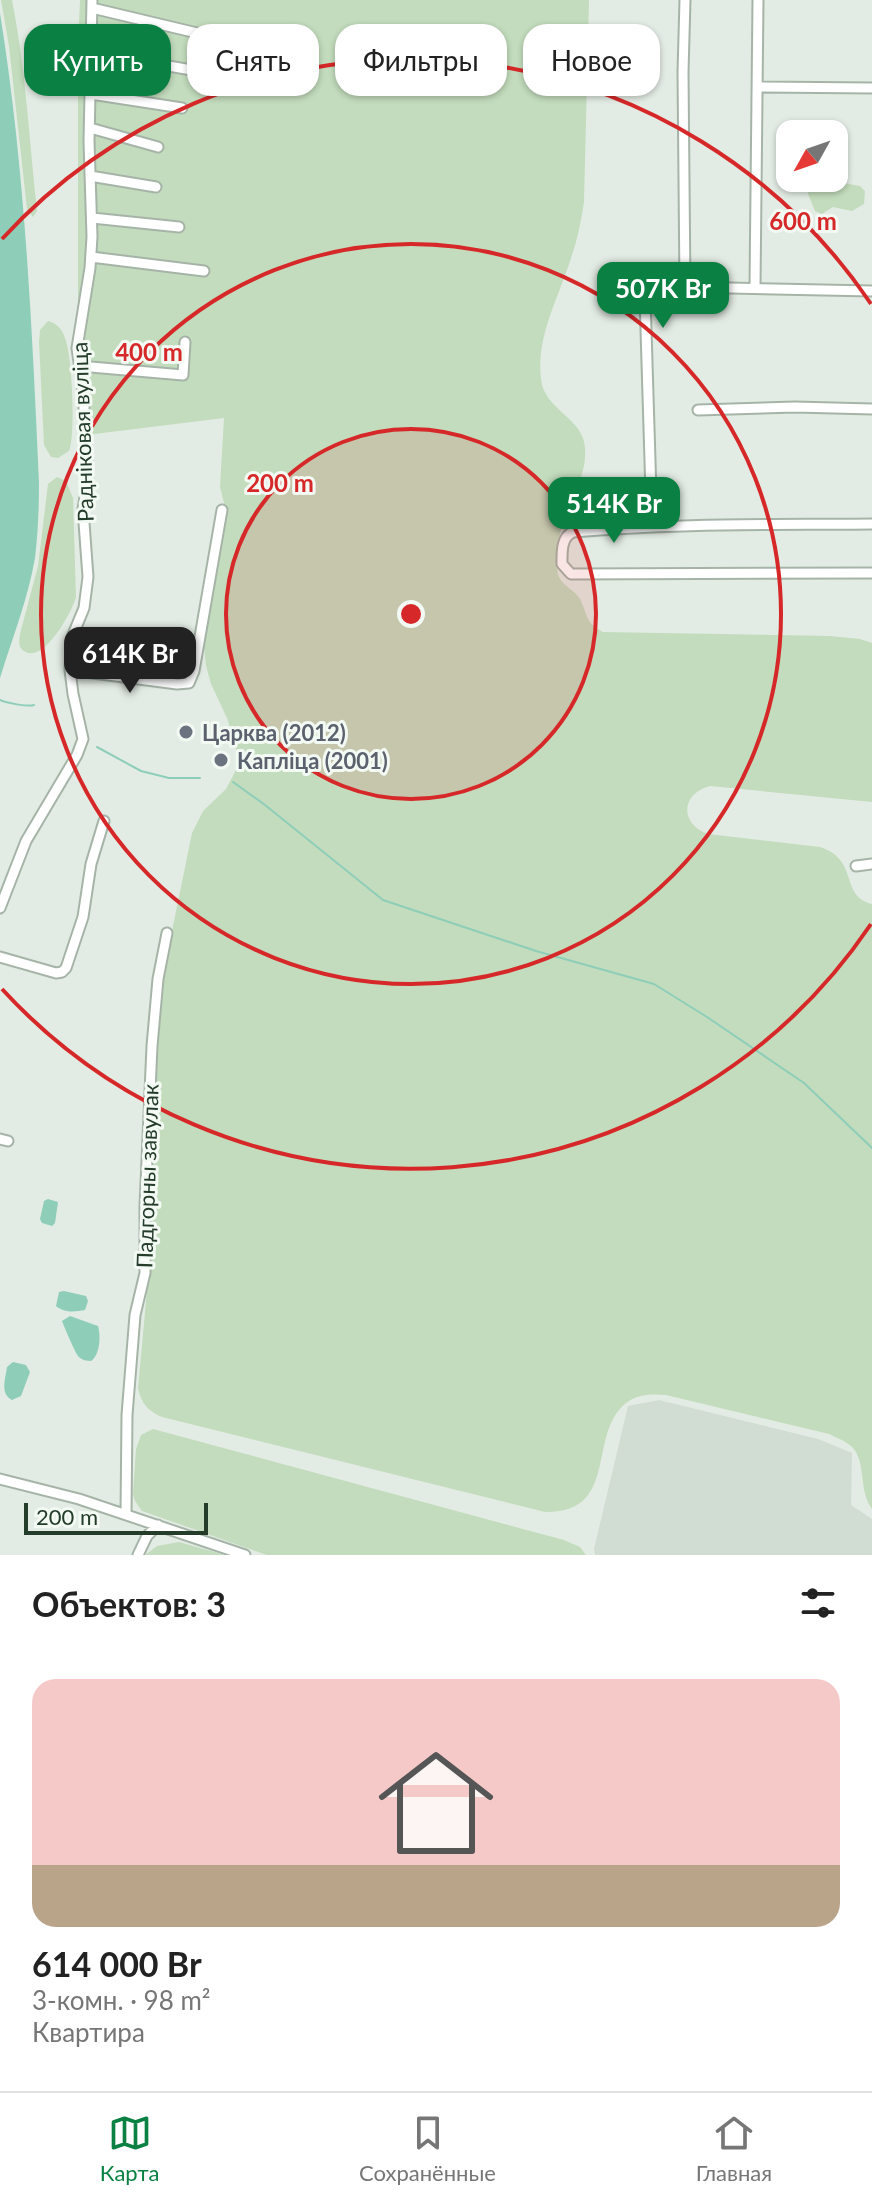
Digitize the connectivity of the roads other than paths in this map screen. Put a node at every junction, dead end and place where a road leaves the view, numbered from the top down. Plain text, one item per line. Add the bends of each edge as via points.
1 (685, 0) edge
2 (758, 0) edge
3 (92, 4) edge
4 (92, 24) edge
5 (187, 30) edge
6 (758, 87) junction
7 (872, 88) edge
8 (91, 96) edge
9 (104, 96) edge
10 (182, 108) dead end
11 (90, 128) junction
12 (158, 147) dead end
13 (90, 176) junction
14 (156, 187) dead end
15 (92, 218) junction
16 (179, 227) dead end
17 (91, 257) junction
18 (204, 271) dead end
19 (685, 287) junction
20 (755, 287) junction
21 (872, 291) edge
22 (185, 342) dead end
23 (79, 366) junction
24 (872, 409) edge
25 (698, 410) dead end
26 (222, 510) dead end
27 (872, 524) edge
28 (652, 526) junction
29 (872, 573) edge
30 (70, 670) junction
31 (104, 821) dead end
32 (872, 864) edge
33 (856, 866) dead end
34 (0, 908) edge
35 (167, 933) dead end
36 (0, 957) edge
37 (0, 1479) edge
38 (126, 1514) junction
39 (158, 1525) junction
40 (138, 1555) edge
41 (245, 1555) edge

1 - 19 street
2 - 6 street
3 - 4 street, Радніковая вуліца
3 - 5 street
6 - 7 street
6 - 20 street
8 - 11 street, Радніковая вуліца
9 - 10 street
11 - 12 street
11 - 13 street, Радніковая вуліца
13 - 14 street
13 - 15 street, Радніковая вуліца
15 - 16 street
15 - 17 street, Радніковая вуліца
17 - 18 street
17 - 23 street, Радніковая вуліца via 77,339
19 - 20 street
19 - 28 street via 651,288 645,297
20 - 21 street
22 - 23 street via 183,375
23 - 30 street, Радніковая вуліца via 88,479 83,509 88,577 84,608 72,637
24 - 25 street
26 - 30 street via 189,683
27 - 28 street
28 - 29 street via 568,534 562,564 571,574
30 - 34 street, Радніковая вуліца via 83,739 21,851
31 - 36 street via 66,968 56,973
32 - 33 street
35 - 38 street, Падгорны завулак via 152,1046 145,1273 135,1315 127,1415
37 - 38 street
38 - 39 street
39 - 40 street
39 - 41 street

